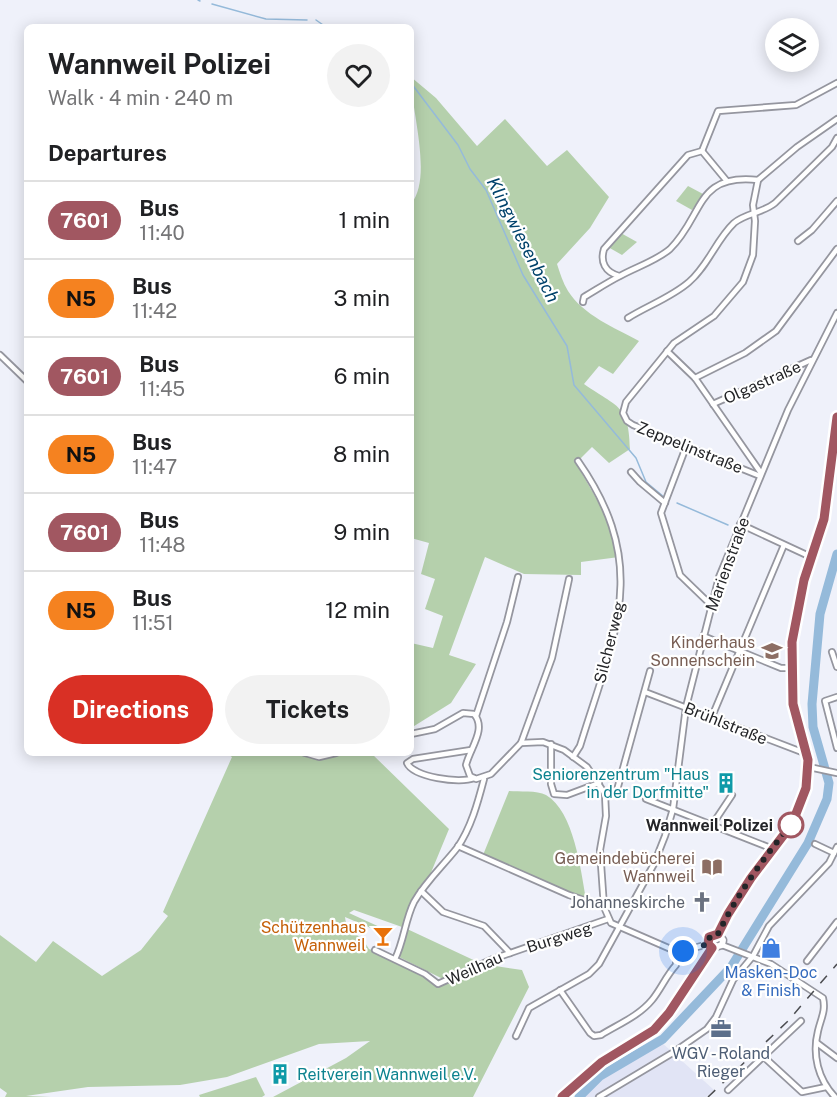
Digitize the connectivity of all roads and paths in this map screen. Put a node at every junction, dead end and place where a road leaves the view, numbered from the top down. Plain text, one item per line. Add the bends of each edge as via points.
1 (837, 83) edge
2 (836, 122) edge
3 (837, 138) edge
4 (702, 151) junction
5 (726, 180) junction
6 (758, 180) junction
7 (837, 201) edge
8 (753, 213) junction
9 (798, 241) dead end
10 (837, 249) edge
11 (619, 276) junction
12 (584, 302) dead end
13 (837, 313) edge
14 (628, 318) dead end
15 (667, 351) junction
16 (0, 355) edge
17 (811, 360) junction
18 (24, 378) edge
19 (694, 378) junction
20 (712, 404) junction
21 (837, 418) edge
22 (686, 447) junction
23 (578, 461) dead end
24 (632, 472) dead end
25 (760, 475) junction
26 (665, 503) junction
27 (741, 524) junction
28 (784, 545) junction
29 (811, 557) junction
30 (518, 576) dead end
31 (569, 579) dead end
32 (711, 605) junction
33 (703, 636) junction
34 (740, 650) junction
35 (832, 652) dead end
36 (837, 667) edge
37 (792, 668) junction
38 (650, 671) dead end
39 (645, 692) junction
40 (837, 697) edge
41 (686, 707) junction
42 (476, 716) junction
43 (711, 718) junction
44 (414, 733) edge
45 (521, 743) junction
46 (552, 744) junction
47 (837, 748) edge
48 (471, 750) junction
49 (807, 754) junction
50 (573, 757) junction
51 (809, 766) junction
52 (834, 773) edge
53 (474, 778) junction
54 (484, 779) junction
55 (599, 783) junction
56 (605, 794) junction
57 (732, 795) dead end
58 (646, 799) dead end
59 (673, 809) junction
60 (712, 825) junction
61 (814, 844) dead end
62 (458, 846) junction
63 (837, 847) edge
64 (772, 849) junction
65 (834, 853) junction
66 (421, 891) junction
67 (604, 907) junction
68 (608, 919) junction
69 (837, 922) edge
70 (621, 929) junction
71 (718, 934) junction
72 (722, 945) junction
73 (710, 946) junction
74 (696, 948) junction
75 (375, 950) dead end
76 (676, 951) junction
77 (510, 953) junction
78 (753, 956) junction
79 (705, 958) junction
80 (395, 959) junction
81 (807, 961) dead end
82 (560, 990) junction
83 (801, 1022) dead end
84 (516, 1036) dead end
85 (817, 1043) junction
86 (765, 1058) junction
87 (837, 1058) edge
88 (826, 1087) junction
89 (728, 1090) dead end
90 (562, 1097) edge
91 (599, 1097) edge
92 (835, 1097) edge

1 - 4 street via 796,105 718,111
2 - 6 street
3 - 8 street via 775,203
4 - 5 street
4 - 11 street via 682,161 604,249 604,267
5 - 6 street
5 - 11 street via 703,200 669,249
6 - 8 street, Zeppelinstraße
7 - 9 street
8 - 14 street via 732,225 688,283
8 - 15 street, Zeppelinstraße via 753,255 744,282 714,316
10 - 19 street via 776,331 745,353
11 - 12 street via 584,297
13 - 17 street, Marienstraße
15 - 19 street
15 - 22 street, Zeppelinstraße via 626,402 623,413 633,425
16 - 18 street
17 - 20 street, Olgastraße
17 - 25 street, Marienstraße
19 - 20 street
20 - 25 street
21 - 29 main road via 826,507
22 - 25 street, Zeppelinstraße
22 - 26 street
23 - 50 street, Silcherweg via 602,498 614,532 622,590 609,651 580,746
24 - 26 street
25 - 27 street, Marienstraße
26 - 32 street via 661,513 680,575
27 - 28 street
27 - 32 street, Marienstraße
28 - 29 street
28 - 34 street
29 - 37 main road via 792,642
30 - 42 street
31 - 45 street via 552,658
32 - 33 street, Marienstraße
33 - 34 street
33 - 41 street, Marienstraße
34 - 37 street via 781,668
34 - 43 street
35 - 36 street
37 - 49 main road via 794,710
38 - 39 street
39 - 41 street, Brühlstraße
39 - 56 street via 617,790
40 - 47 street via 825,701
41 - 43 street, Brühlstraße
41 - 59 street, Marienstraße
42 - 44 street via 463,713 435,729
42 - 48 street via 479,730
43 - 49 street, Brühlstraße
45 - 46 street
45 - 54 street
46 - 50 street
46 - 55 street via 554,794 567,795
48 - 53 street via 466,765
48 - 53 street via 406,763 410,769 435,777 467,781
49 - 51 main road
50 - 55 street
51 - 52 street
51 - 64 main road via 806,788 795,816
53 - 54 street
54 - 62 street
55 - 56 street
56 - 67 street via 607,808 600,850
57 - 60 street
58 - 59 street
59 - 60 street
59 - 70 street, Marienstraße via 654,864
60 - 64 street
61 - 65 street
62 - 66 street
62 - 67 street
63 - 65 street
64 - 71 main road
65 - 78 street via 769,926
66 - 77 street via 443,912 484,926
66 - 80 street via 412,905
67 - 68 street
68 - 70 street
68 - 77 street, Burgweg
69 - 81 street
70 - 76 street
70 - 82 street, Marienstraße via 589,974
71 - 72 main road
71 - 73 main road via 710,936
72 - 73 main road
72 - 78 street
73 - 74 street
73 - 79 main road
74 - 76 street
74 - 79 street
75 - 80 street, Weilhau
76 - 82 street via 676,965 652,999 601,1035 590,1033
77 - 80 street, Weilhau via 438,984
78 - 85 street via 823,998 825,1006
78 - 91 street via 733,980 707,1029
79 - 90 main road via 654,1030 602,1062
82 - 84 street, Marienstraße via 529,1008
83 - 86 street
85 - 87 street
85 - 88 street via 816,1058
86 - 88 street via 802,1092
86 - 89 street
88 - 92 street

